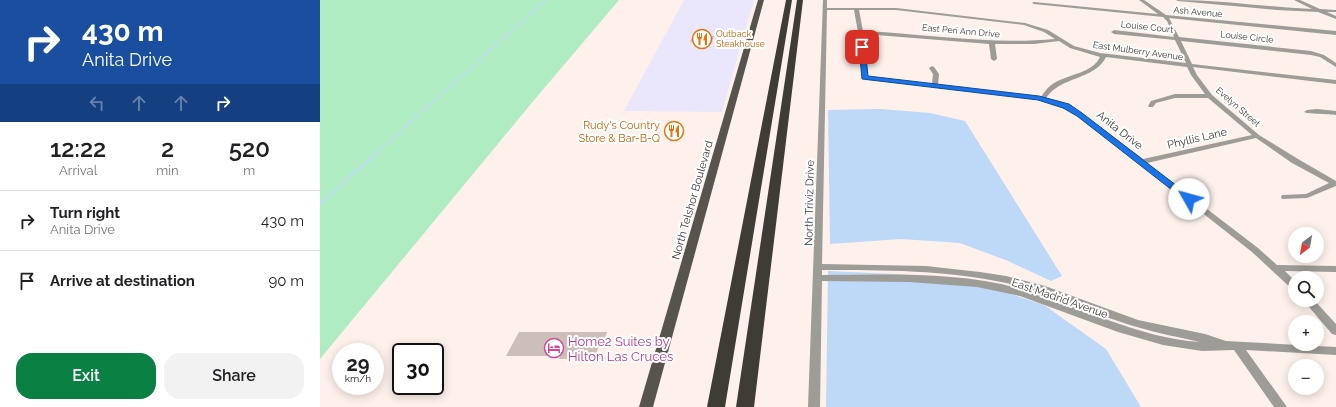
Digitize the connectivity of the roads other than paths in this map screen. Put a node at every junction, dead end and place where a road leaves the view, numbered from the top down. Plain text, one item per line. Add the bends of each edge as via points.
1 (761, 0) edge
2 (789, 0) edge
3 (800, 0) edge
4 (825, 0) edge
5 (1141, 0) edge
6 (1178, 0) edge
7 (1296, 0) edge
8 (1034, 3) dead end
9 (825, 9) junction
10 (856, 9) junction
11 (1320, 11) junction
12 (1336, 11) edge
13 (1166, 16) junction
14 (1336, 18) edge
15 (860, 32) junction
16 (1114, 32) dead end
17 (1336, 33) edge
18 (1178, 39) junction
19 (1059, 40) junction
20 (992, 43) junction
21 (1104, 55) junction
22 (994, 59) dead end
23 (1336, 65) edge
24 (1190, 66) junction
25 (932, 68) dead end
26 (1336, 82) edge
27 (934, 85) junction
28 (1210, 96) junction
29 (1043, 98) junction
30 (1151, 106) dead end
31 (1307, 112) dead end
32 (1336, 113) edge
33 (1257, 136) junction
34 (1141, 162) junction
35 (1336, 183) edge
36 (1285, 197) dead end
37 (818, 267) junction
38 (1276, 268) junction
39 (1336, 269) edge
40 (819, 278) junction
41 (1288, 279) edge
42 (1314, 307) edge
43 (1336, 331) edge
44 (1232, 346) junction
45 (1336, 351) edge
46 (646, 407) edge
47 (716, 407) edge
48 (745, 407) edge
49 (814, 407) edge
50 (1281, 407) edge

1 - 46 main road, North Telshor Boulevard
2 - 47 highway
3 - 48 highway
4 - 9 street, North Triviz Drive
5 - 13 street, Evelyn Street
6 - 11 street
7 - 11 street
8 - 13 street, Ash Avenue
9 - 10 street, East Mulberry Avenue
9 - 37 street, North Triviz Drive
10 - 15 street, Anita Drive
10 - 19 street, East Mulberry Avenue via 900,10 1025,24 1046,31
11 - 12 street
11 - 14 street
13 - 17 street, Ash Avenue
13 - 18 street, Evelyn Street
15 - 20 street, East Peri Ann Drive
15 - 27 street, Anita Drive via 865,78
16 - 18 street, Louise Court
18 - 23 street, Louise Circle via 1314,53
18 - 24 street, Evelyn Street
19 - 20 street, East Peri Ann Drive
19 - 21 street, East Mulberry Avenue via 1079,50
20 - 22 street
21 - 24 street, East Mulberry Avenue
21 - 29 street via 1100,64 1057,83
24 - 26 street, East Mulberry Avenue
24 - 28 street, Evelyn Street
25 - 27 street via 936,74
27 - 29 street, Anita Drive
28 - 30 street via 1167,98 1153,102
28 - 33 street, Evelyn Street
29 - 34 street, Anita Drive via 1073,110
31 - 32 street
33 - 34 street, Phyllis Lane
33 - 35 street, Evelyn Street via 1295,161
34 - 38 street, Anita Drive
35 - 36 street via 1307,196
37 - 40 street, North Triviz Drive
37 - 44 street, East Madrid Avenue via 924,269 967,272 999,278 1034,286 1137,324
38 - 39 street
38 - 41 street, Anita Drive
40 - 44 street, East Madrid Avenue via 966,281 1038,297 1134,334 1175,344 1212,348
40 - 49 street, North Triviz Drive
42 - 43 street
44 - 45 street, East Madrid Avenue
44 - 50 street

